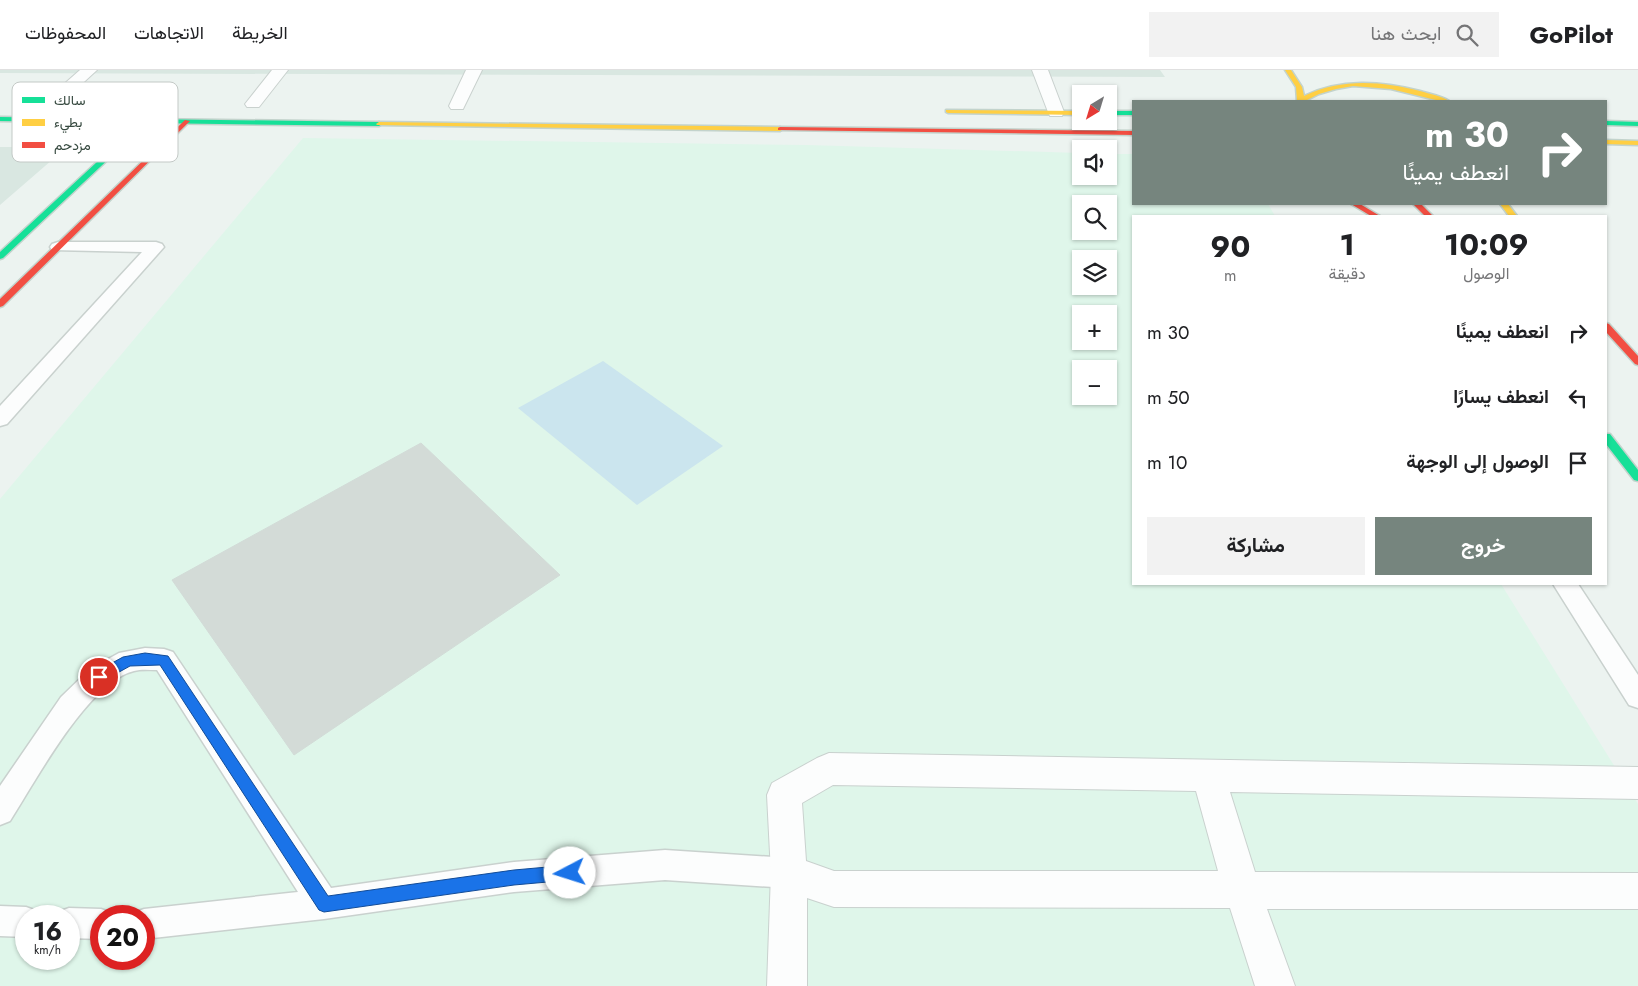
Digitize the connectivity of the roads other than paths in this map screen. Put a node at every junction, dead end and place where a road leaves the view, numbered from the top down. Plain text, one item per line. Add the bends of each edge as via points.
1 (89, 70) edge
2 (280, 70) edge
3 (474, 70) edge
4 (1040, 70) edge
5 (1288, 70) edge
6 (1387, 75) dead end
7 (74, 82) edge
8 (1412, 91) junction
9 (1300, 100) edge
10 (1301, 100) edge
11 (1443, 100) edge
12 (248, 104) joint
13 (272, 104) dead end
14 (457, 106) dead end
15 (936, 111) dead end
16 (1056, 112) junction
17 (1132, 112) edge
18 (1072, 113) edge
19 (1118, 113) edge
20 (178, 121) edge
21 (187, 121) junction
22 (1607, 123) edge
23 (1638, 124) edge
24 (178, 130) edge
25 (1132, 133) edge
26 (1607, 142) edge
27 (1638, 143) edge
28 (100, 162) edge
29 (145, 162) edge
30 (1357, 205) edge
31 (1418, 205) edge
32 (1374, 215) edge
33 (1428, 215) edge
34 (58, 247) junction
35 (0, 256) edge
36 (0, 304) edge
37 (1607, 327) edge
38 (1638, 362) edge
39 (0, 419) edge
40 (1607, 438) edge
41 (1638, 477) edge
42 (1566, 585) edge
43 (1638, 697) edge
44 (1208, 775) junction
45 (1638, 783) edge
46 (0, 811) edge
47 (789, 873) junction
48 (1242, 890) junction
49 (1638, 891) edge
50 (324, 904) junction
51 (0, 921) edge
52 (15, 922) edge
53 (155, 923) edge
54 (787, 986) edge
55 (1275, 986) edge

1 - 7 street
2 - 12 street
3 - 14 street
4 - 16 street
5 - 9 street via 1299,88
6 - 8 street
8 - 10 street via 1356,85 1313,92
8 - 11 street
12 - 13 street
15 - 16 street
16 - 18 street
17 - 19 street
20 - 21 street
21 - 24 street
21 - 25 street
22 - 23 street
26 - 27 street
28 - 35 street
29 - 34 street
30 - 32 street
31 - 33 street
34 - 36 street
34 - 39 lane via 156,247
37 - 38 street
40 - 41 street
42 - 43 lane
44 - 45 street
44 - 47 street via 828,769 784,795
44 - 48 street
46 - 50 lane via 70,705 99,677 128,661 164,660
47 - 48 street via 834,889
47 - 50 lane via 665,865 514,877
47 - 54 street
48 - 49 street
48 - 55 street
50 - 53 lane
51 - 52 lane

